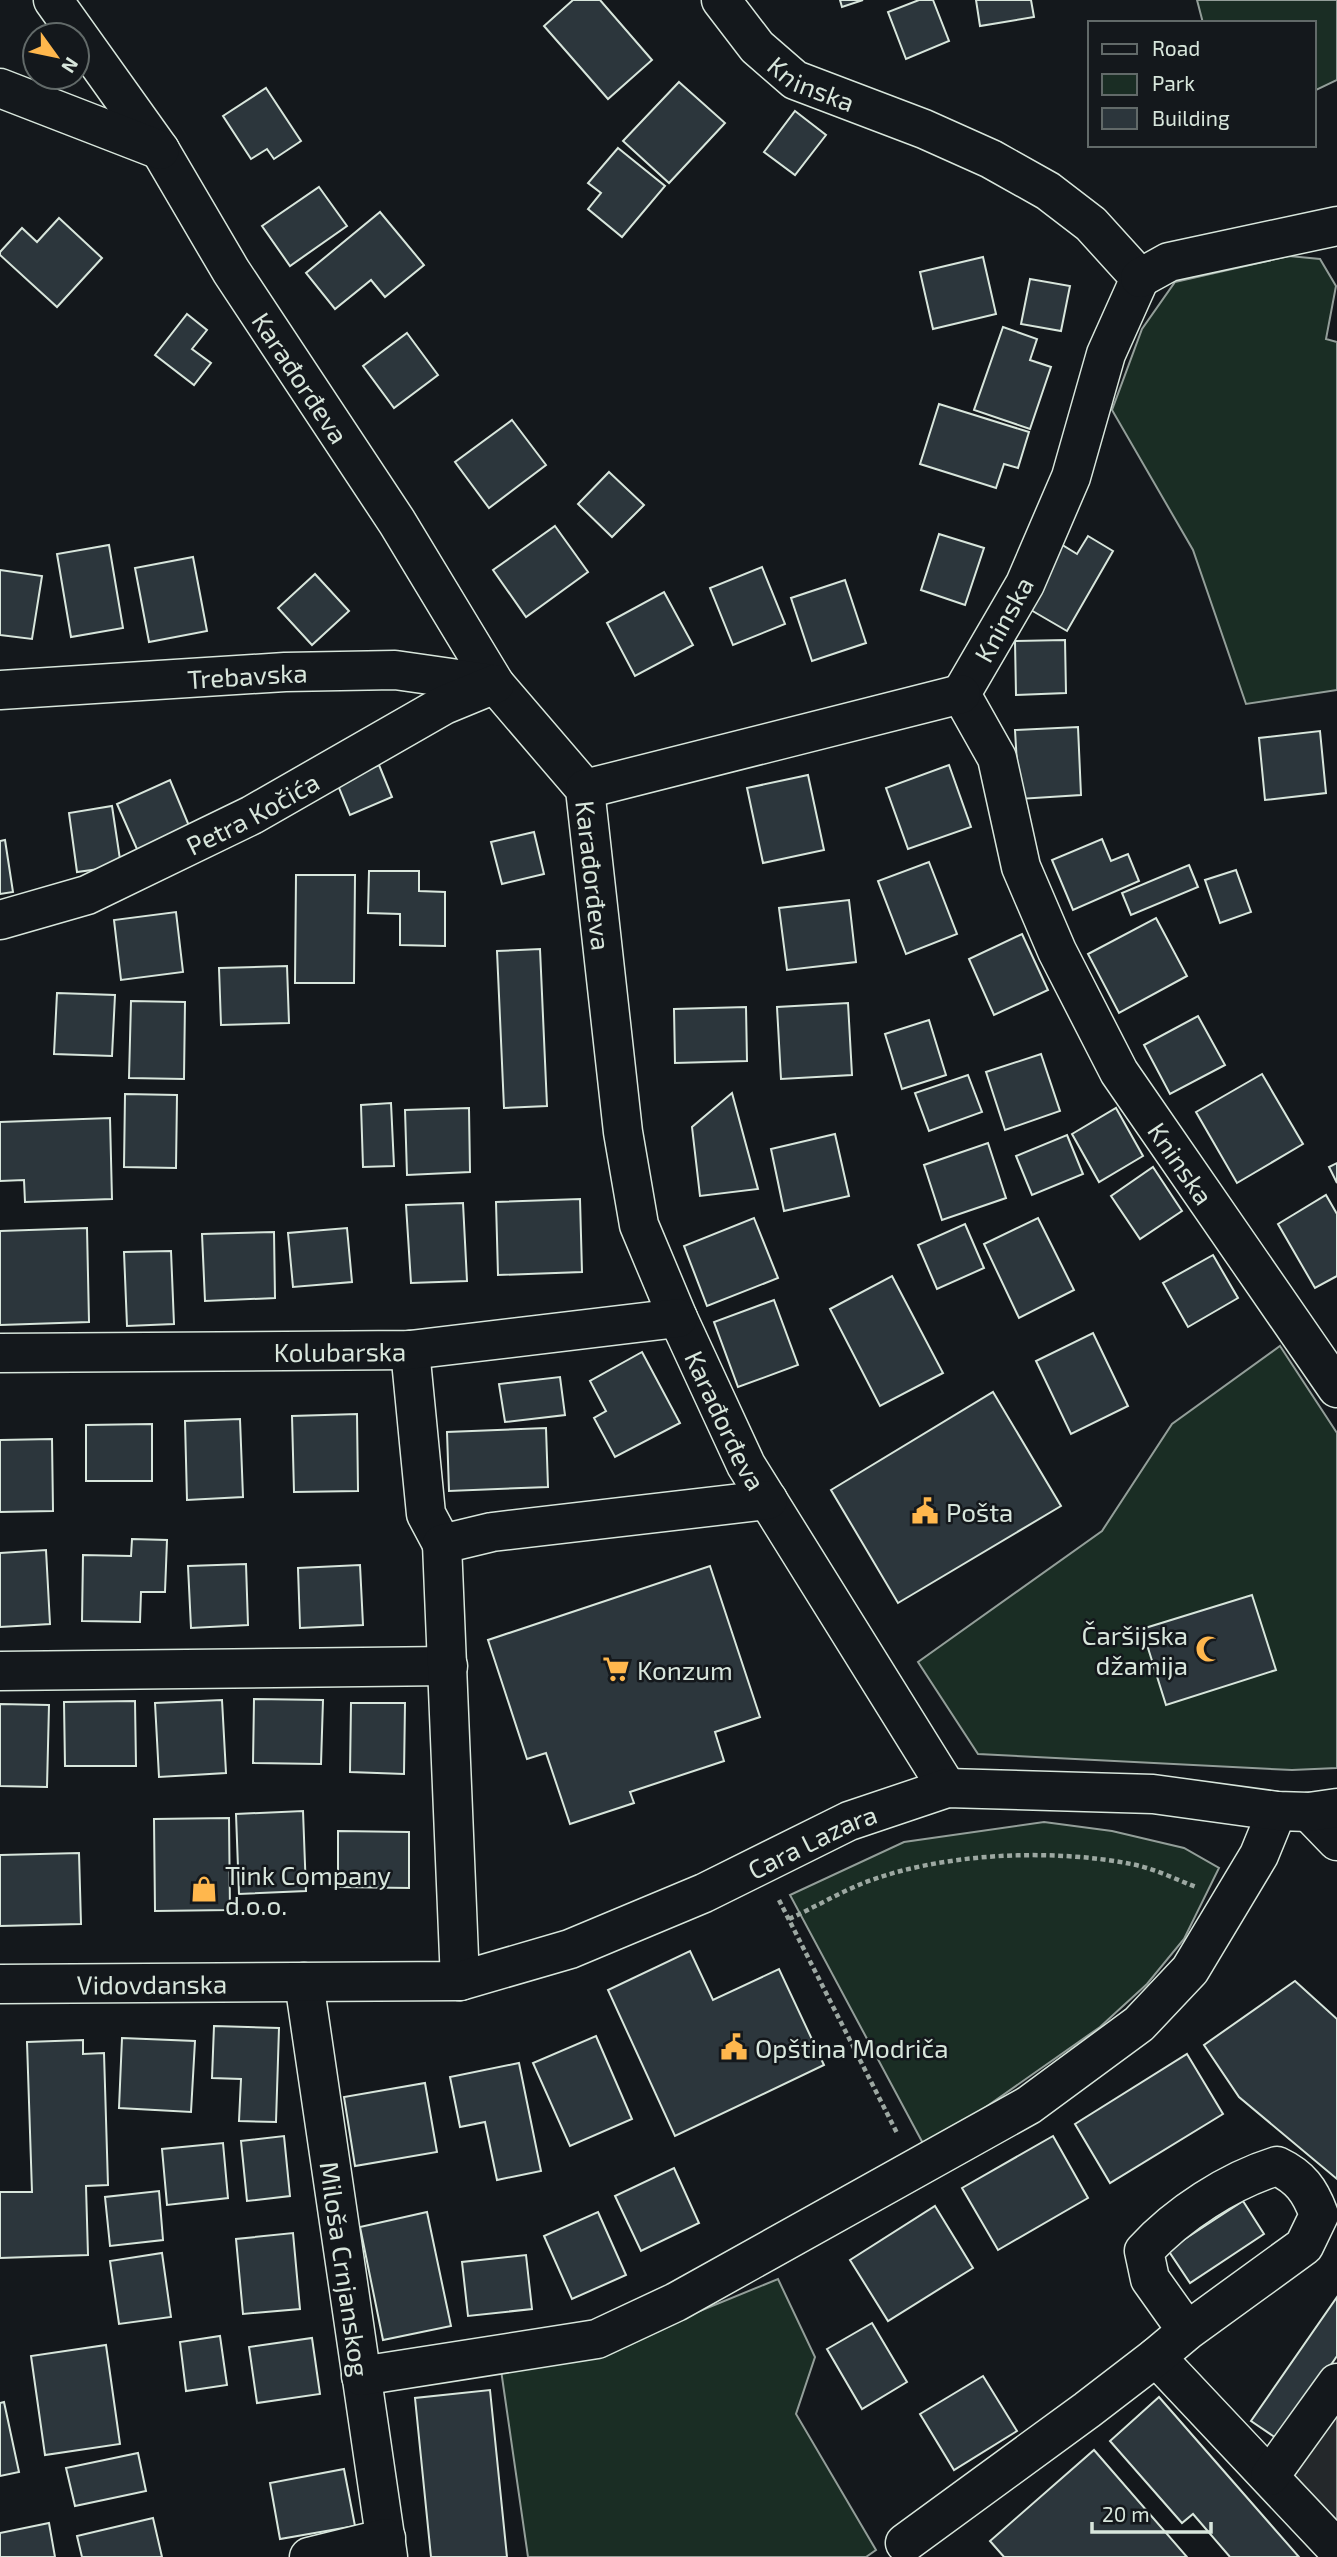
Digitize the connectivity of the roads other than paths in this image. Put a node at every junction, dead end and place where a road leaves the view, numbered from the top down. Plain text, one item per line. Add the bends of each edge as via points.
1 (53, 0) edge
2 (721, 0) edge
3 (0, 88) edge
4 (160, 150) junction
5 (1337, 226) edge
6 (1140, 278) junction
7 (495, 684) junction
8 (0, 690) edge
9 (961, 694) junction
10 (585, 789) junction
11 (0, 920) edge
12 (678, 1318) junction
13 (410, 1350) junction
14 (0, 1353) edge
15 (1337, 1388) edge
16 (768, 1500) junction
17 (442, 1544) junction
18 (448, 1666) junction
19 (0, 1671) edge
20 (947, 1788) junction
21 (1308, 1810) edge
22 (1337, 1841) edge
23 (460, 1981) junction
24 (304, 1982) junction
25 (0, 1984) edge
26 (1186, 2331) junction
27 (1156, 2357) junction
28 (361, 2376) junction
29 (1337, 2383) edge
30 (1269, 2476) junction
31 (1336, 2544) edge
32 (387, 2548) edge
33 (903, 2552) edge
34 (309, 2557) edge

1 - 4 street, Karađorđeva
2 - 6 street, Kninska via 757,47 795,80 935,134 1048,191 1091,224
3 - 4 street
4 - 7 street, Karađorđeva via 231,271 397,522
5 - 6 street via 1169,262
6 - 9 street, Kninska via 1106,354 1066,489 1025,584
7 - 8 street, Trebavska via 395,670 285,672
7 - 10 street, Karađorđeva
7 - 11 street, Petra Kočića via 443,705 252,815 87,895
9 - 10 street
9 - 15 street, Kninska via 997,758 1021,867 1057,951 1119,1072
10 - 12 street, Karađorđeva via 623,1132 639,1225
12 - 13 street, Kolubarska
12 - 16 street, Karađorđeva via 746,1465
13 - 14 street, Kolubarska
13 - 17 street via 426,1514
16 - 17 street via 492,1532
16 - 20 street, Karađorđeva
17 - 18 street
18 - 19 street
18 - 23 street
20 - 21 street, Cara Lazara via 1153,1794
20 - 23 street, Cara Lazara via 849,1821 704,1894 570,1949
21 - 22 street
21 - 28 street via 1259,1855 1191,1970 1139,2024 1029,2105 676,2302 597,2339
23 - 24 street, Cara Lazara
24 - 25 street, Vidovdanska
24 - 28 street, Miloša Crnjanskog
26 - 26 street via 1304,2246 1319,2215 1313,2198 1295,2175 1277,2166 1257,2172 1161,2232 1144,2251 1150,2279
26 - 27 street
27 - 30 street
27 - 33 street
28 - 32 street, Miloša Crnjanskog
29 - 30 street
30 - 31 street
32 - 34 street

